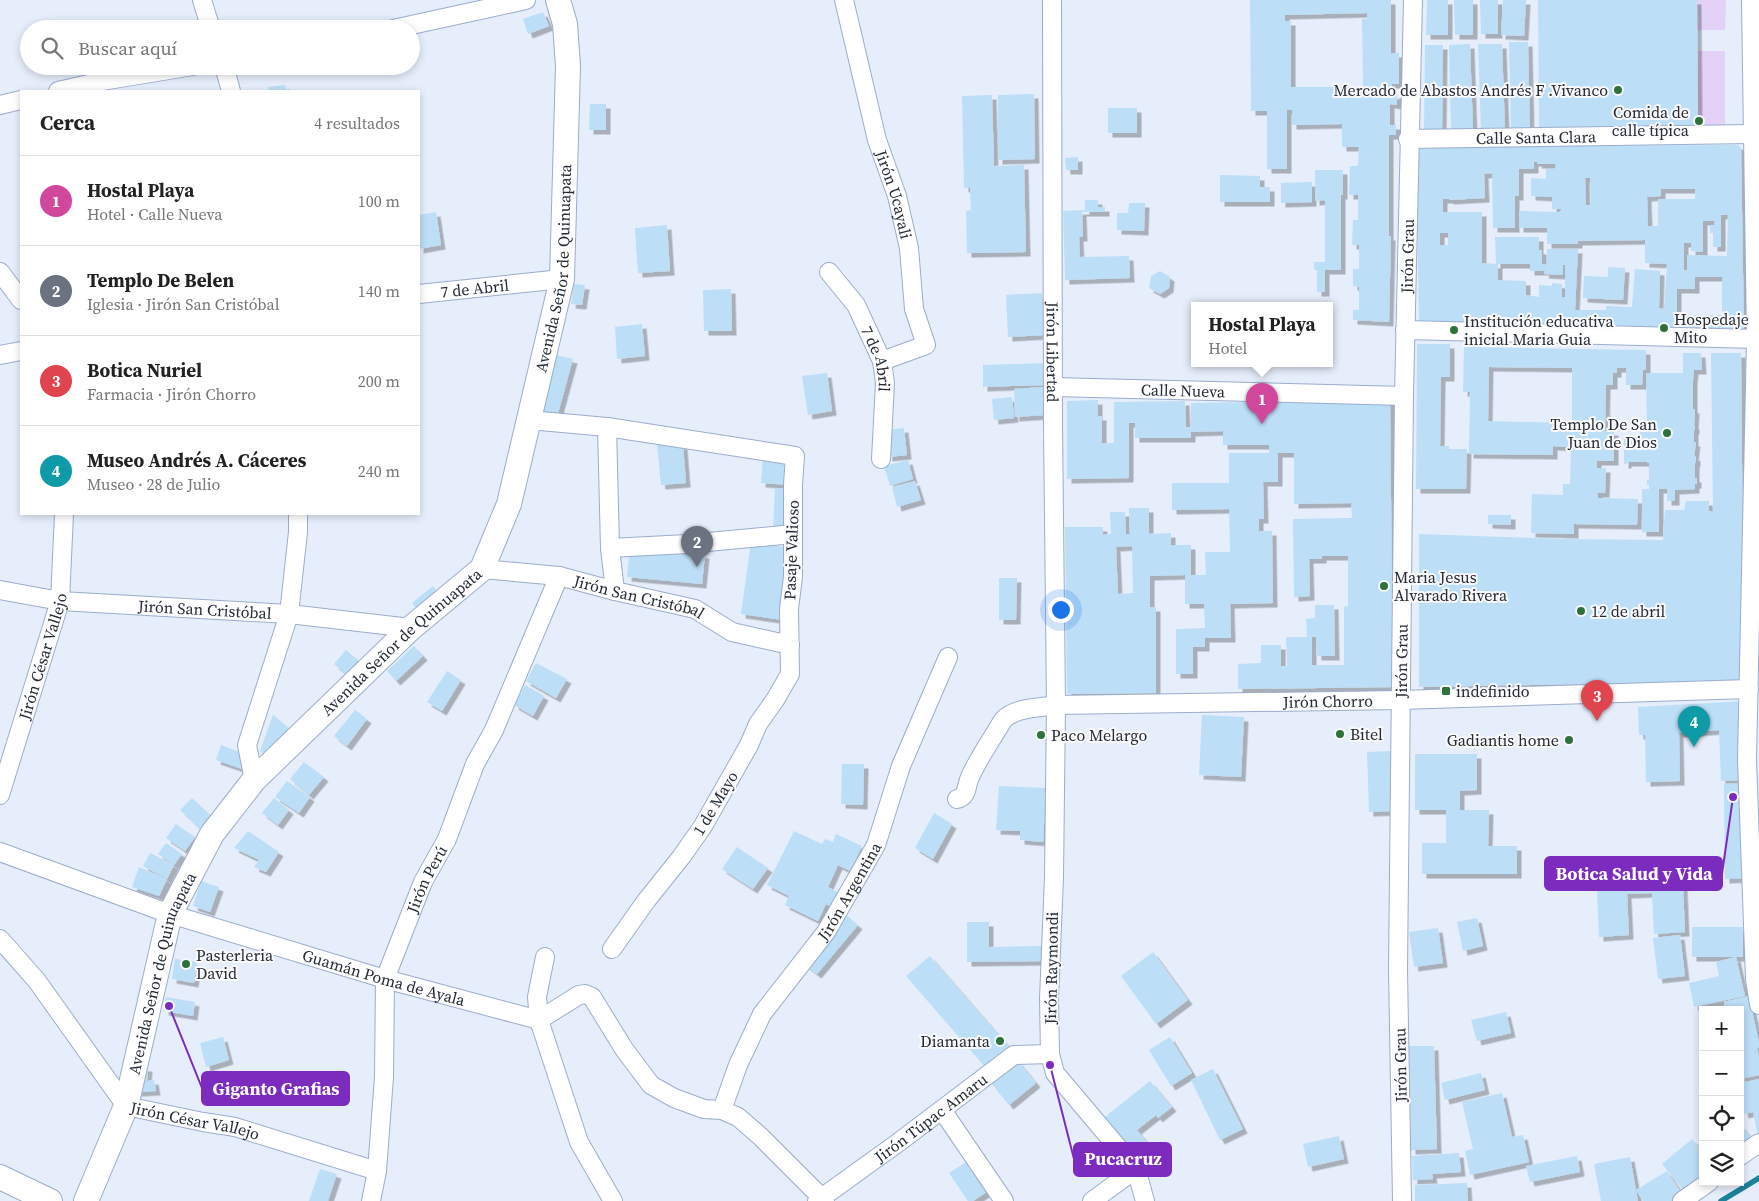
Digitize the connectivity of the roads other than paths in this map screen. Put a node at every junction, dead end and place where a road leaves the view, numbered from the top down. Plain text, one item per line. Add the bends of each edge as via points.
1 (202, 0) edge
2 (526, 0) edge
3 (558, 0) edge
4 (844, 0) edge
5 (1052, 0) edge
6 (1413, 0) edge
7 (1751, 0) edge
8 (208, 20) edge
9 (420, 23) edge
10 (138, 75) edge
11 (227, 75) edge
12 (62, 90) edge
13 (231, 90) edge
14 (20, 100) edge
15 (0, 105) edge
16 (1752, 134) junction
17 (1408, 139) junction
18 (0, 272) edge
19 (829, 272) dead end
20 (562, 279) junction
21 (420, 294) edge
22 (20, 299) edge
23 (1405, 330) junction
24 (1756, 339) junction
25 (20, 351) edge
26 (0, 355) edge
27 (882, 361) junction
28 (1053, 387) junction
29 (1404, 396) junction
30 (1757, 419) edge
31 (529, 420) junction
32 (606, 427) junction
33 (881, 459) dead end
34 (64, 515) edge
35 (298, 515) edge
36 (793, 534) junction
37 (610, 548) junction
38 (482, 569) junction
39 (559, 576) junction
40 (0, 590) edge
41 (614, 591) junction
42 (60, 600) junction
43 (289, 614) junction
44 (1755, 620) edge
45 (411, 628) junction
46 (790, 645) junction
47 (948, 657) dead end
48 (1749, 689) junction
49 (1401, 700) junction
50 (1056, 705) junction
51 (254, 780) junction
52 (0, 795) edge
53 (957, 799) dead end
54 (0, 852) edge
55 (170, 914) junction
56 (0, 939) edge
57 (612, 950) dead end
58 (545, 957) dead end
59 (385, 979) junction
60 (1759, 1005) edge
61 (539, 1020) junction
62 (1050, 1054) junction
63 (126, 1106) junction
64 (722, 1110) junction
65 (942, 1110) junction
66 (1759, 1143) edge
67 (1744, 1153) edge
68 (1136, 1169) junction
69 (377, 1171) junction
70 (0, 1178) edge
71 (1703, 1186) edge
72 (821, 1200) edge
73 (50, 1201) edge
74 (86, 1201) edge
75 (371, 1201) edge
76 (613, 1201) edge
77 (1004, 1201) edge
78 (1092, 1201) edge
79 (1145, 1201) edge
80 (1402, 1201) edge
81 (1682, 1201) edge

1 - 8 street
2 - 9 street
3 - 20 street, Avenida Señor de Quinuapata via 565,24 568,66
4 - 27 street, Jirón Ucayali via 877,140 899,204 909,248 914,309 926,344
5 - 28 street, Jirón Libertad
6 - 17 street, Jirón Grau
7 - 16 street
10 - 12 street
11 - 13 street
14 - 15 street
16 - 17 street, Calle Santa Clara
16 - 24 street
17 - 23 street, Jirón Grau
18 - 22 street
19 - 27 street, 7 de Abril via 856,305
20 - 21 street, 7 de Abril
20 - 31 street, Avenida Señor de Quinuapata
23 - 24 street
23 - 29 street, Jirón Grau
24 - 30 street
25 - 26 street
27 - 33 street, 7 de Abril via 885,383
28 - 29 street, Calle Nueva
28 - 50 street, Jirón Libertad
29 - 49 street, Jirón Grau
30 - 44 street
31 - 32 street
31 - 38 street, Avenida Señor de Quinuapata via 509,504
32 - 36 street, Pasaje Valioso via 795,456
32 - 37 street
34 - 42 street, Jirón César Vallejo
35 - 43 street
36 - 37 street
36 - 46 street, Pasaje Valioso
37 - 41 street
38 - 39 street, Jirón San Cristóbal
38 - 45 street, Avenida Señor de Quinuapata
39 - 41 street, Jirón San Cristóbal
39 - 59 street, Jirón Perú via 494,730 475,764 447,839 422,882
40 - 42 street, Jirón San Cristóbal
41 - 46 street, Jirón San Cristóbal via 695,609 732,632
42 - 43 street, Jirón San Cristóbal
42 - 52 street, Jirón César Vallejo
43 - 45 street, Jirón San Cristóbal
43 - 51 street via 247,745
44 - 48 street
45 - 51 street, Avenida Señor de Quinuapata
46 - 57 street, 1 de Mayo via 790,674 758,724 749,746 703,826
47 - 64 street, Jirón Argentina via 901,766 876,845 826,932 762,1014 738,1065
48 - 49 street, Jirón Chorro
48 - 60 street via 1747,760 1755,979
49 - 50 street, Jirón Chorro
49 - 80 street, Jirón Grau via 1398,970
50 - 53 street, Jirón Chorro via 1008,715 978,761 965,795
50 - 62 street, Jirón Raymondi
51 - 55 street, Avenida Señor de Quinuapata via 212,834
54 - 55 street, Guamán Poma de Ayala
55 - 59 street, Guamán Poma de Ayala
55 - 63 street, Avenida Señor de Quinuapata
56 - 63 street, Jirón César Vallejo via 37,981
58 - 61 street via 537,997
59 - 61 street, Guamán Poma de Ayala
59 - 69 street, Jirón Perú via 384,1077
61 - 64 street via 579,995 592,997 651,1085 704,1109
61 - 76 street via 579,1142
62 - 65 street, Jirón Túpac Amaru via 1014,1055
62 - 68 street, Jirón Raymondi via 1055,1073
63 - 69 street, Jirón César Vallejo via 236,1127
63 - 74 street, Avenida Señor de Quinuapata
64 - 72 street via 738,1117 761,1137
65 - 72 street, Jirón Túpac Amaru
65 - 77 street
66 - 67 street
68 - 78 street
68 - 79 street, Jirón Raymondi
69 - 75 street, Jirón Perú
70 - 73 street
71 - 81 street

